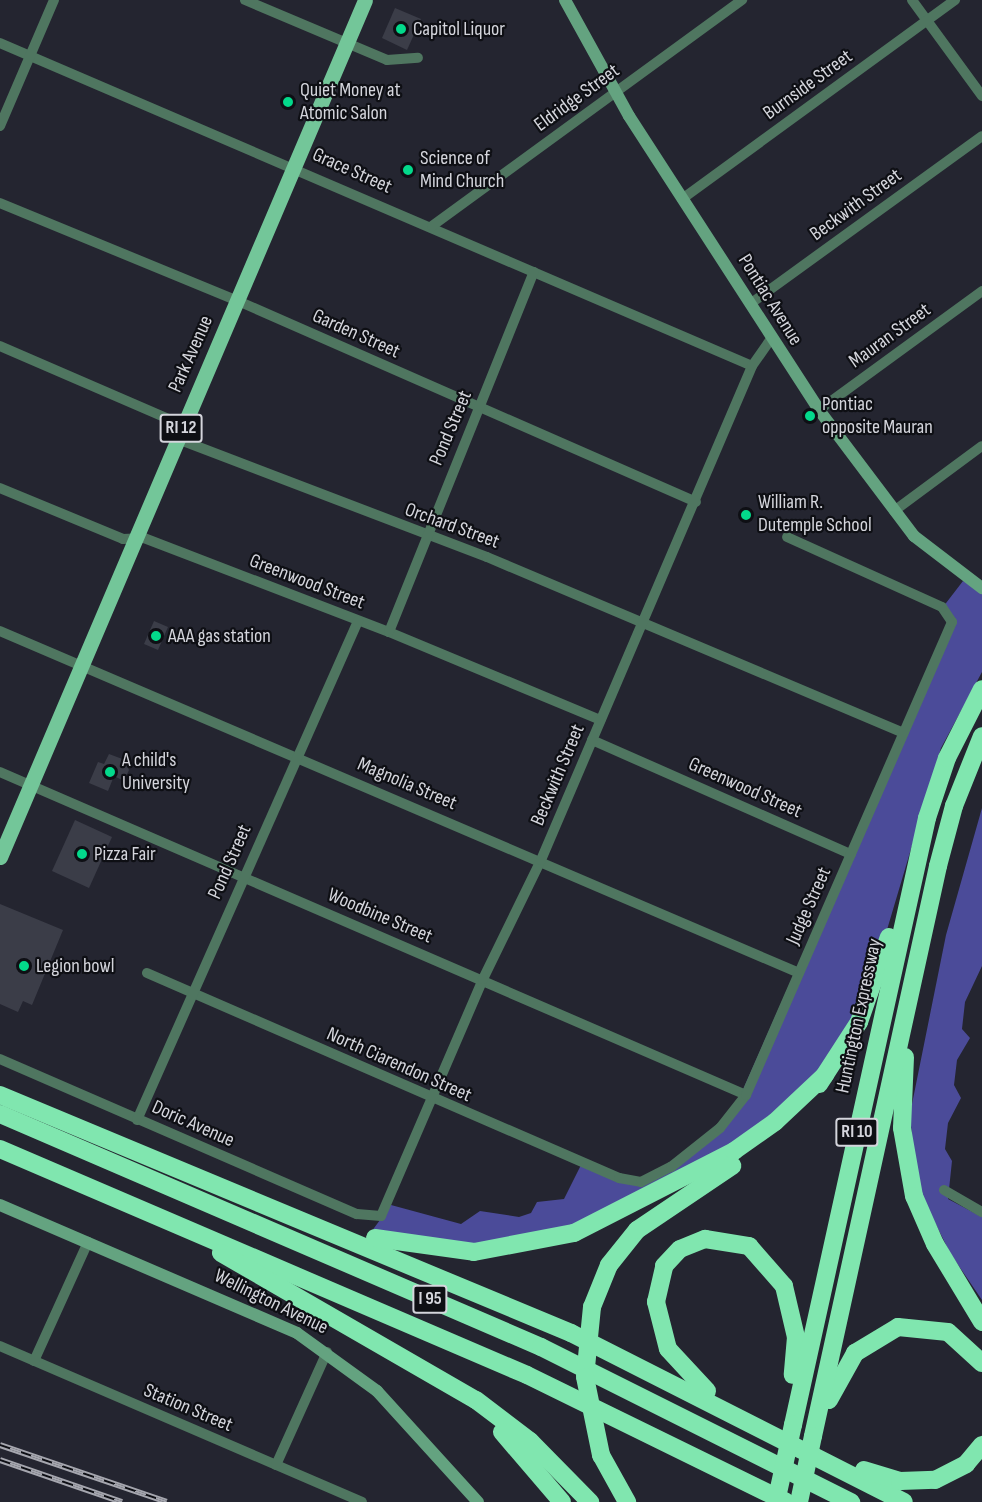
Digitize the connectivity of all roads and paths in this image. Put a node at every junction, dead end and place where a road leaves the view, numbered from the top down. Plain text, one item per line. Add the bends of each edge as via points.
1 (54, 0) edge
2 (245, 0) edge
3 (365, 0) edge
4 (565, 0) edge
5 (742, 0) edge
6 (912, 0) edge
7 (955, 0) edge
8 (927, 20) junction
9 (0, 43) edge
10 (346, 43) junction
11 (31, 56) junction
12 (417, 58) dead end
13 (616, 92) junction
14 (982, 96) edge
15 (0, 126) edge
16 (982, 136) edge
17 (295, 165) junction
18 (682, 198) junction
19 (0, 203) edge
20 (432, 226) junction
21 (534, 272) junction
22 (982, 291) edge
23 (238, 301) junction
24 (750, 304) junction
25 (771, 339) junction
26 (0, 346) edge
27 (752, 366) junction
28 (478, 410) junction
29 (819, 410) junction
30 (179, 431) junction
31 (982, 446) edge
32 (0, 488) edge
33 (696, 502) junction
34 (894, 511) junction
35 (427, 536) junction
36 (787, 537) dead end
37 (134, 540) junction
38 (982, 588) edge
39 (358, 621) junction
40 (644, 622) junction
41 (0, 631) edge
42 (389, 632) junction
43 (81, 665) junction
44 (982, 688) edge
45 (600, 720) junction
46 (903, 733) junction
47 (982, 736) edge
48 (592, 740) junction
49 (297, 758) junction
50 (0, 772) edge
51 (30, 784) junction
52 (922, 838) junction
53 (851, 854) junction
54 (0, 857) edge
55 (541, 860) junction
56 (242, 877) junction
57 (928, 907) junction
58 (147, 973) dead end
59 (799, 973) junction
60 (483, 979) junction
61 (192, 993) junction
62 (0, 1059) edge
63 (825, 1075) junction
64 (0, 1095) edge
65 (746, 1095) junction
66 (432, 1100) junction
67 (0, 1114) edge
68 (137, 1120) junction
69 (0, 1149) edge
70 (146, 1154) junction
71 (641, 1182) joint
72 (944, 1190) dead end
73 (0, 1205) edge
74 (982, 1212) edge
75 (372, 1219) joint
76 (165, 1220) junction
77 (88, 1242) junction
78 (935, 1244) junction
79 (982, 1306) edge
80 (982, 1322) edge
81 (0, 1346) edge
82 (327, 1352) junction
83 (34, 1361) junction
84 (982, 1364) edge
85 (428, 1373) junction
86 (727, 1408) junction
87 (790, 1424) junction
88 (805, 1440) junction
89 (982, 1445) edge
90 (276, 1465) junction
91 (363, 1502) edge
92 (478, 1502) edge
93 (562, 1502) edge
94 (590, 1502) edge
95 (627, 1502) edge
96 (776, 1502) edge
97 (786, 1502) edge
98 (799, 1502) edge
99 (851, 1502) edge
100 (904, 1502) edge

1 - 11 street
2 - 10 street
3 - 10 main road, Park Avenue / RI 12
4 - 13 main road, Pontiac Avenue
5 - 13 street, Eldridge Street
6 - 8 street
7 - 8 street, Burnside Street
8 - 14 street
8 - 18 street, Burnside Street
9 - 11 street, Grace Street
10 - 12 street via 387,60
10 - 17 main road, Park Avenue / RI 12
11 - 15 street
11 - 17 street, Grace Street
13 - 18 main road, Pontiac Avenue
13 - 20 street, Eldridge Street
16 - 24 street, Beckwith Street
17 - 20 street, Grace Street
17 - 23 main road, Park Avenue / RI 12
18 - 24 main road, Pontiac Avenue
19 - 23 street, Garden Street
20 - 21 street, Grace Street
21 - 27 street, Grace Street
21 - 28 street, Pond Street
22 - 29 street, Mauran Street
23 - 28 street, Garden Street
23 - 30 main road, Park Avenue / RI 12
24 - 25 main road, Pontiac Avenue
25 - 27 street, Beckwith Street
25 - 29 main road, Pontiac Avenue
26 - 30 street, Orchard Street via 176,422
27 - 33 street, Beckwith Street
28 - 33 street, Garden Street
28 - 35 street, Pond Street
29 - 34 main road, Pontiac Avenue
30 - 35 street, Orchard Street via 183,441
30 - 37 main road, Park Avenue / RI 12
31 - 34 street
32 - 37 street, Greenwood Street
33 - 40 street, Beckwith Street
34 - 38 main road, Pontiac Avenue via 933,554
35 - 40 street, Orchard Street
35 - 42 street, Pond Street
36 - 46 street, Judge Street via 942,607 952,622
37 - 39 street, Greenwood Street via 144,538
37 - 43 main road, Park Avenue / RI 12
39 - 42 street, Greenwood Street
39 - 49 street, Pond Street
40 - 45 street, Beckwith Street
40 - 46 street, Orchard Street
41 - 43 street, Magnolia Street
42 - 45 street, Greenwood Street
43 - 49 street, Magnolia Street
43 - 51 main road, Park Avenue / RI 12
44 - 52 highway, Huntington Expressway / RI 10 via 943,768
45 - 48 street, Beckwith Street
46 - 53 street, Judge Street
47 - 57 highway, RI 10 via 954,806
48 - 53 street, Greenwood Street
48 - 55 street, Beckwith Street
49 - 55 street, Magnolia Street
49 - 56 street, Pond Street
50 - 51 street, Woodbine Street
51 - 54 main road, Park Avenue / RI 12
51 - 56 street, Woodbine Street
52 - 63 highway via 867,1003
52 - 87 highway, Huntington Expressway / RI 10
53 - 59 street, Judge Street
55 - 59 street, Magnolia Street
55 - 60 street, Beckwith Street
56 - 60 street, Woodbine Street
56 - 61 street, Pond Street
57 - 78 highway via 904,1070 902,1128 909,1180
57 - 88 highway, RI 10
58 - 61 street, North Ciarendon Street
59 - 65 street, Judge Street
60 - 65 street, Woodbine Street
60 - 66 street, Beckwith Street
61 - 66 street, North Ciarendon Street
61 - 68 street, Pond Street
62 - 68 street, Doric Avenue
63 - 70 highway via 762,1132 682,1180 574,1233 491,1251 441,1251 376,1239
63 - 95 highway, bridge via 768,1140 637,1230 609,1265 592,1307 586,1387 601,1455
64 - 70 highway
65 - 71 street, Judge Street via 699,1147
66 - 71 street, North Ciarendon Street via 619,1178
66 - 75 street, Beckwith Street via 381,1216
67 - 99 highway, I 95 via 561,1356
68 - 75 street, Doric Avenue
69 - 76 highway, I 95
70 - 86 highway via 493,1299
72 - 74 street
73 - 77 main road, Wellington Avenue
76 - 85 highway
76 - 97 highway, I 95 via 545,1384
77 - 82 main road, Wellington Avenue via 270,1319
77 - 83 street
78 - 79 highway
78 - 80 highway
81 - 83 street, Station Street
82 - 90 street
82 - 92 main road, Wellington Avenue via 399,1411
83 - 90 street, Station Street
84 - 88 highway via 966,1344 938,1328 888,1330 849,1361
85 - 93 highway via 505,1434
85 - 94 highway via 513,1426
86 - 87 highway via 668,1349 657,1314 656,1289 664,1266 688,1245 714,1238 749,1246 784,1286 796,1337
86 - 88 highway
87 - 88 highway, bridge
88 - 89 highway via 912,1482 956,1472
88 - 96 highway, RI 10, bridge
88 - 98 highway, RI 10, bridge
88 - 100 highway
90 - 91 street, Station Street

